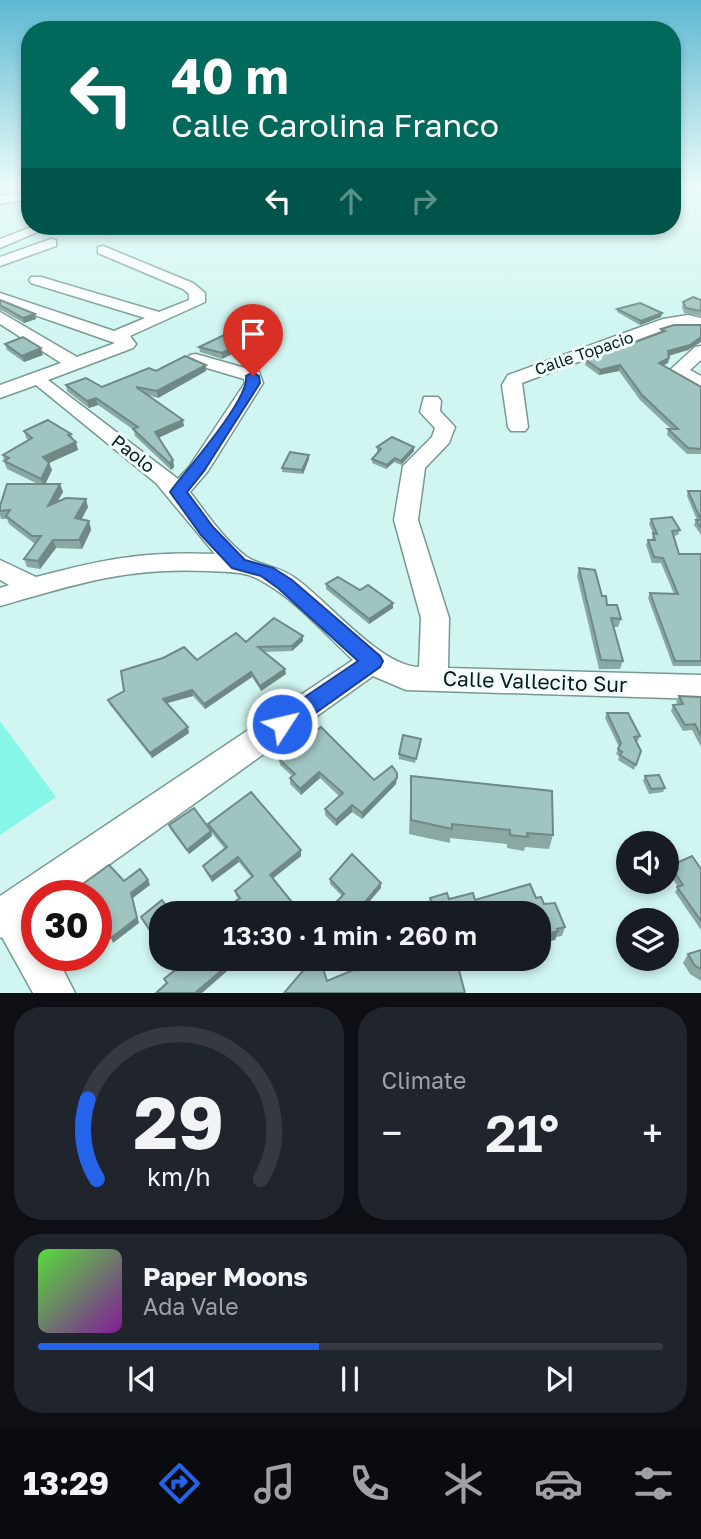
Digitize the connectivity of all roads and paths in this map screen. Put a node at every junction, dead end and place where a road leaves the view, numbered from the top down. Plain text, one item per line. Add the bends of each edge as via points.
1 (22, 235) edge
2 (27, 235) edge
3 (0, 244) edge
4 (103, 250) dead end
5 (0, 262) edge
6 (36, 280) dead end
7 (62, 280) junction
8 (116, 304) junction
9 (3, 308) edge
10 (159, 317) junction
11 (701, 323) edge
12 (114, 337) junction
13 (701, 351) edge
14 (196, 359) edge
15 (76, 364) junction
16 (0, 373) edge
17 (45, 384) dead end
18 (701, 384) edge
19 (9, 389) edge
20 (431, 401) dead end
21 (518, 427) dead end
22 (178, 492) junction
23 (239, 564) junction
24 (0, 569) edge
25 (33, 587) junction
26 (0, 597) edge
27 (373, 661) junction
28 (433, 680) junction
29 (701, 687) edge
30 (5, 916) edge
31 (55, 993) edge

1 - 3 street
2 - 5 street via 51,243
4 - 10 street via 197,293 197,302
6 - 7 street
7 - 8 street
7 - 8 street via 84,280 104,289
8 - 10 street
9 - 12 street
9 - 15 street
10 - 12 street
11 - 21 street, Calle Topacio via 669,322 515,379 511,385
12 - 15 street via 126,346
13 - 18 street via 680,369
14 - 22 street via 253,376 254,383 197,471
15 - 19 street
16 - 19 street
17 - 22 street, Paolo
20 - 28 street via 430,412 445,427 442,439 414,466 406,520 435,618
22 - 23 street, Paolo
23 - 25 street via 142,562
23 - 27 street, Calle Vallecito Sur via 267,572 286,584
24 - 25 street
25 - 26 street
27 - 28 street, Calle Vallecito Sur via 406,678
27 - 30 street
28 - 29 street, Calle Vallecito Sur
30 - 31 street

